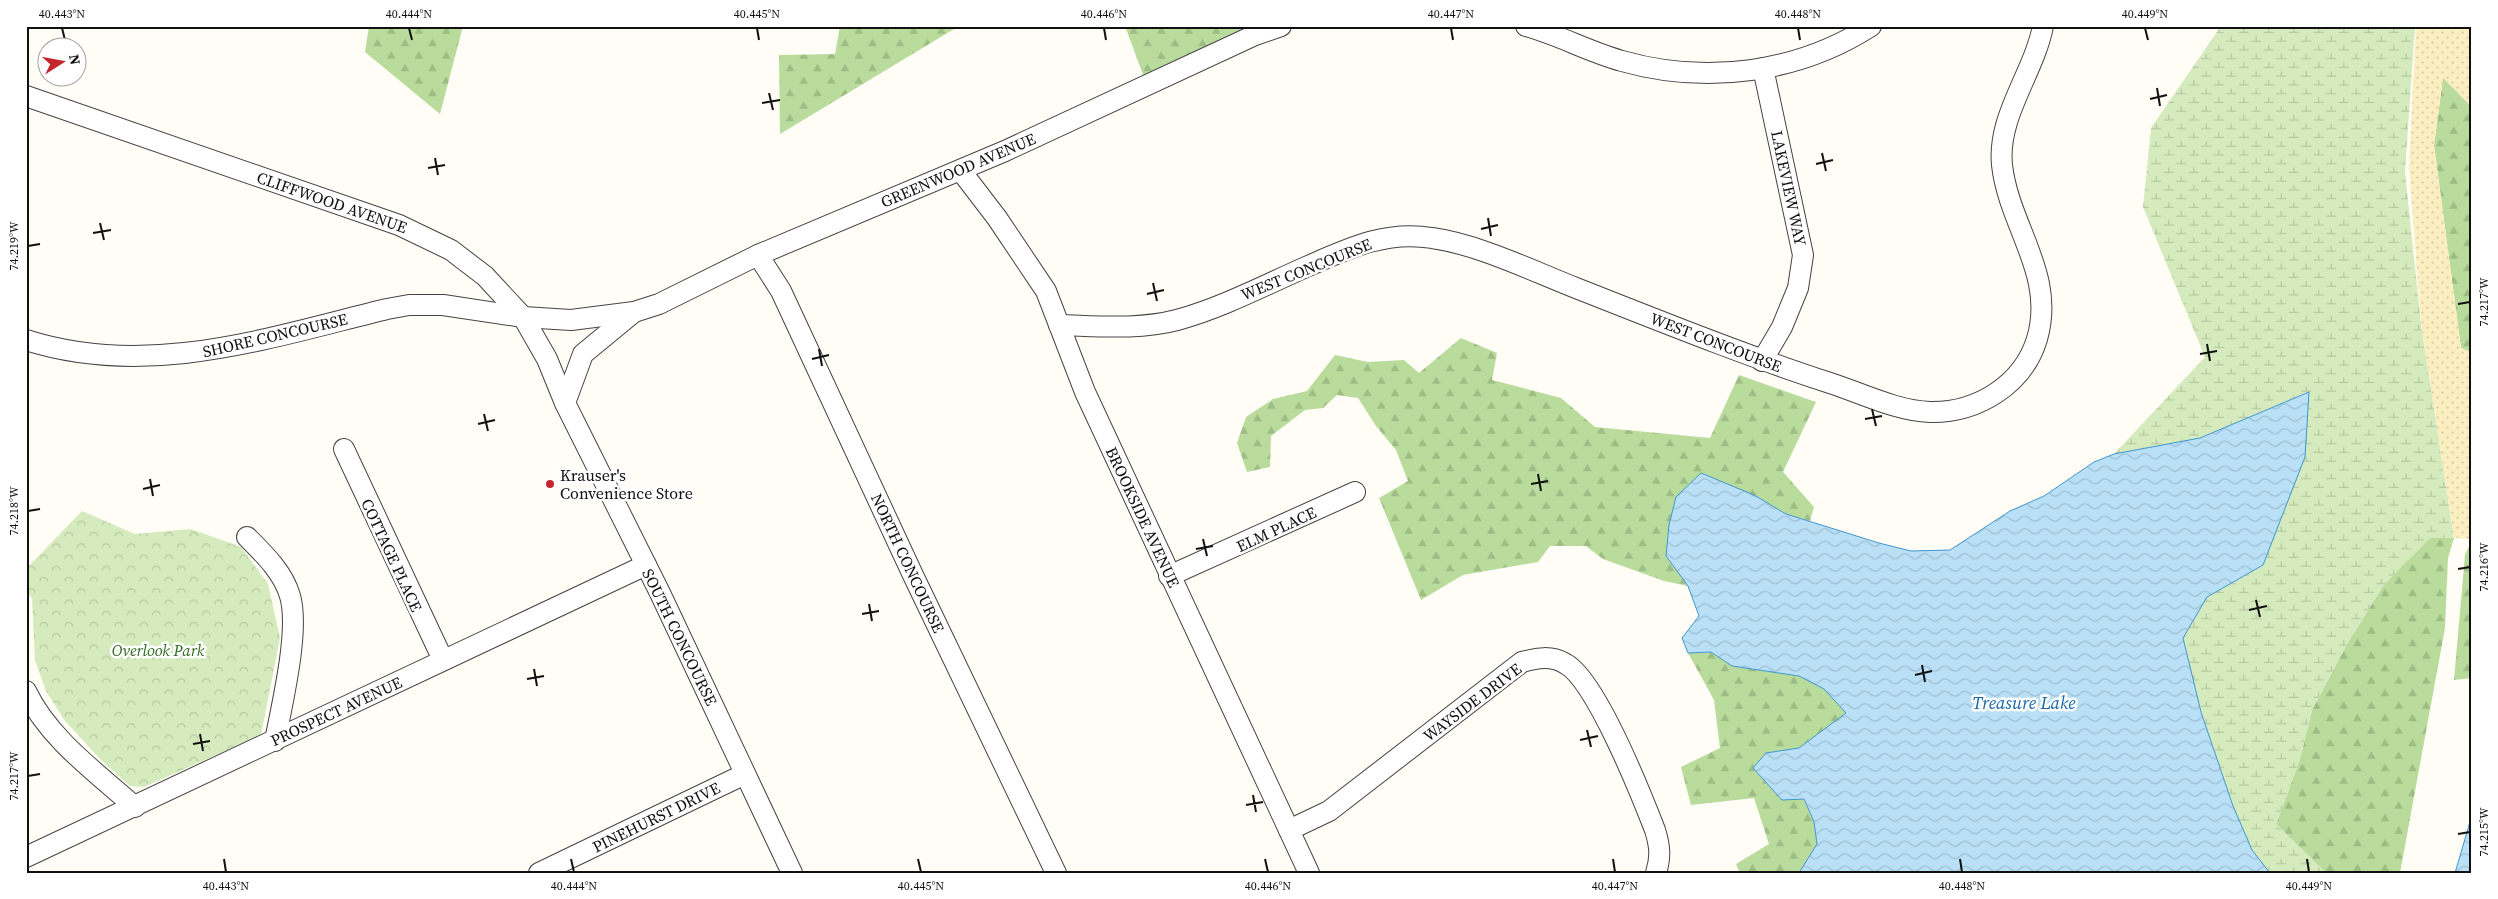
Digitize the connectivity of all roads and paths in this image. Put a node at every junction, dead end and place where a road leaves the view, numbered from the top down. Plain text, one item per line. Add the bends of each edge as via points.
1 (1281, 26) edge
2 (1526, 26) edge
3 (1871, 26) edge
4 (2043, 26) edge
5 (1763, 68) junction
6 (26, 96) edge
7 (962, 171) junction
8 (758, 255) junction
9 (634, 312) junction
10 (523, 317) junction
11 (1059, 325) junction
12 (26, 340) edge
13 (1762, 361) junction
14 (565, 403) junction
15 (344, 449) dead end
16 (1355, 492) dead end
17 (247, 537) dead end
18 (646, 565) junction
19 (1169, 576) junction
20 (443, 660) junction
21 (26, 691) edge
22 (275, 740) junction
23 (745, 774) junction
24 (135, 807) junction
25 (1289, 830) junction
26 (26, 857) edge
27 (539, 873) edge
28 (792, 873) edge
29 (1056, 873) edge
30 (1309, 873) edge
31 (1656, 873) edge

1 - 7 street, GREENWOOD AVENUE via 1255,35
2 - 5 street via 1622,61 1668,71 1715,74
3 - 5 street via 1826,50
4 - 13 street, WEST CONCOURSE via 2033,61 2007,121 2002,147 2008,197 2041,290 2041,323 2023,367 2006,386 1988,399 1953,411 1927,412 1899,406
5 - 13 street, LAKEVIEW WAY via 1803,255 1798,288 1782,327
6 - 10 street, CLIFFWOOD AVENUE via 422,234 451,250 485,276
7 - 8 street, GREENWOOD AVENUE
7 - 11 street, BROOKSIDE AVENUE via 998,218 1046,291
8 - 9 street, GREENWOOD AVENUE via 659,304
8 - 29 street, NORTH CONCOURSE via 781,291
9 - 10 street, GREENWOOD AVENUE via 571,320
9 - 14 street, GREENWOOD AVENUE via 583,354
10 - 12 street, SHORE CONCOURSE via 443,305 409,305 222,349 176,355 122,356 81,352
10 - 14 street, CLIFFWOOD AVENUE via 547,359
11 - 13 street, WEST CONCOURSE via 1132,327 1176,320 1222,304 1354,246 1386,237 1415,236 1450,242 1519,265
11 - 19 street, BROOKSIDE AVENUE via 1085,392
14 - 18 street, SOUTH CONCOURSE
15 - 20 street, COTTAGE PLACE
16 - 19 street, ELM PLACE
17 - 22 street via 283,579 292,607 291,646
18 - 20 street, PROSPECT AVENUE
18 - 23 street, SOUTH CONCOURSE
19 - 25 street, BROOKSIDE AVENUE
20 - 22 street, PROSPECT AVENUE
21 - 24 street via 42,718 70,748
22 - 24 street, PROSPECT AVENUE
23 - 27 street, PINEHURST DRIVE
23 - 28 street, SOUTH CONCOURSE
24 - 26 street, PROSPECT AVENUE
25 - 30 street, BROOKSIDE AVENUE
25 - 31 street, WAYSIDE DRIVE via 1329,811 1522,662 1552,658 1578,673 1594,695 1656,830 1661,858

